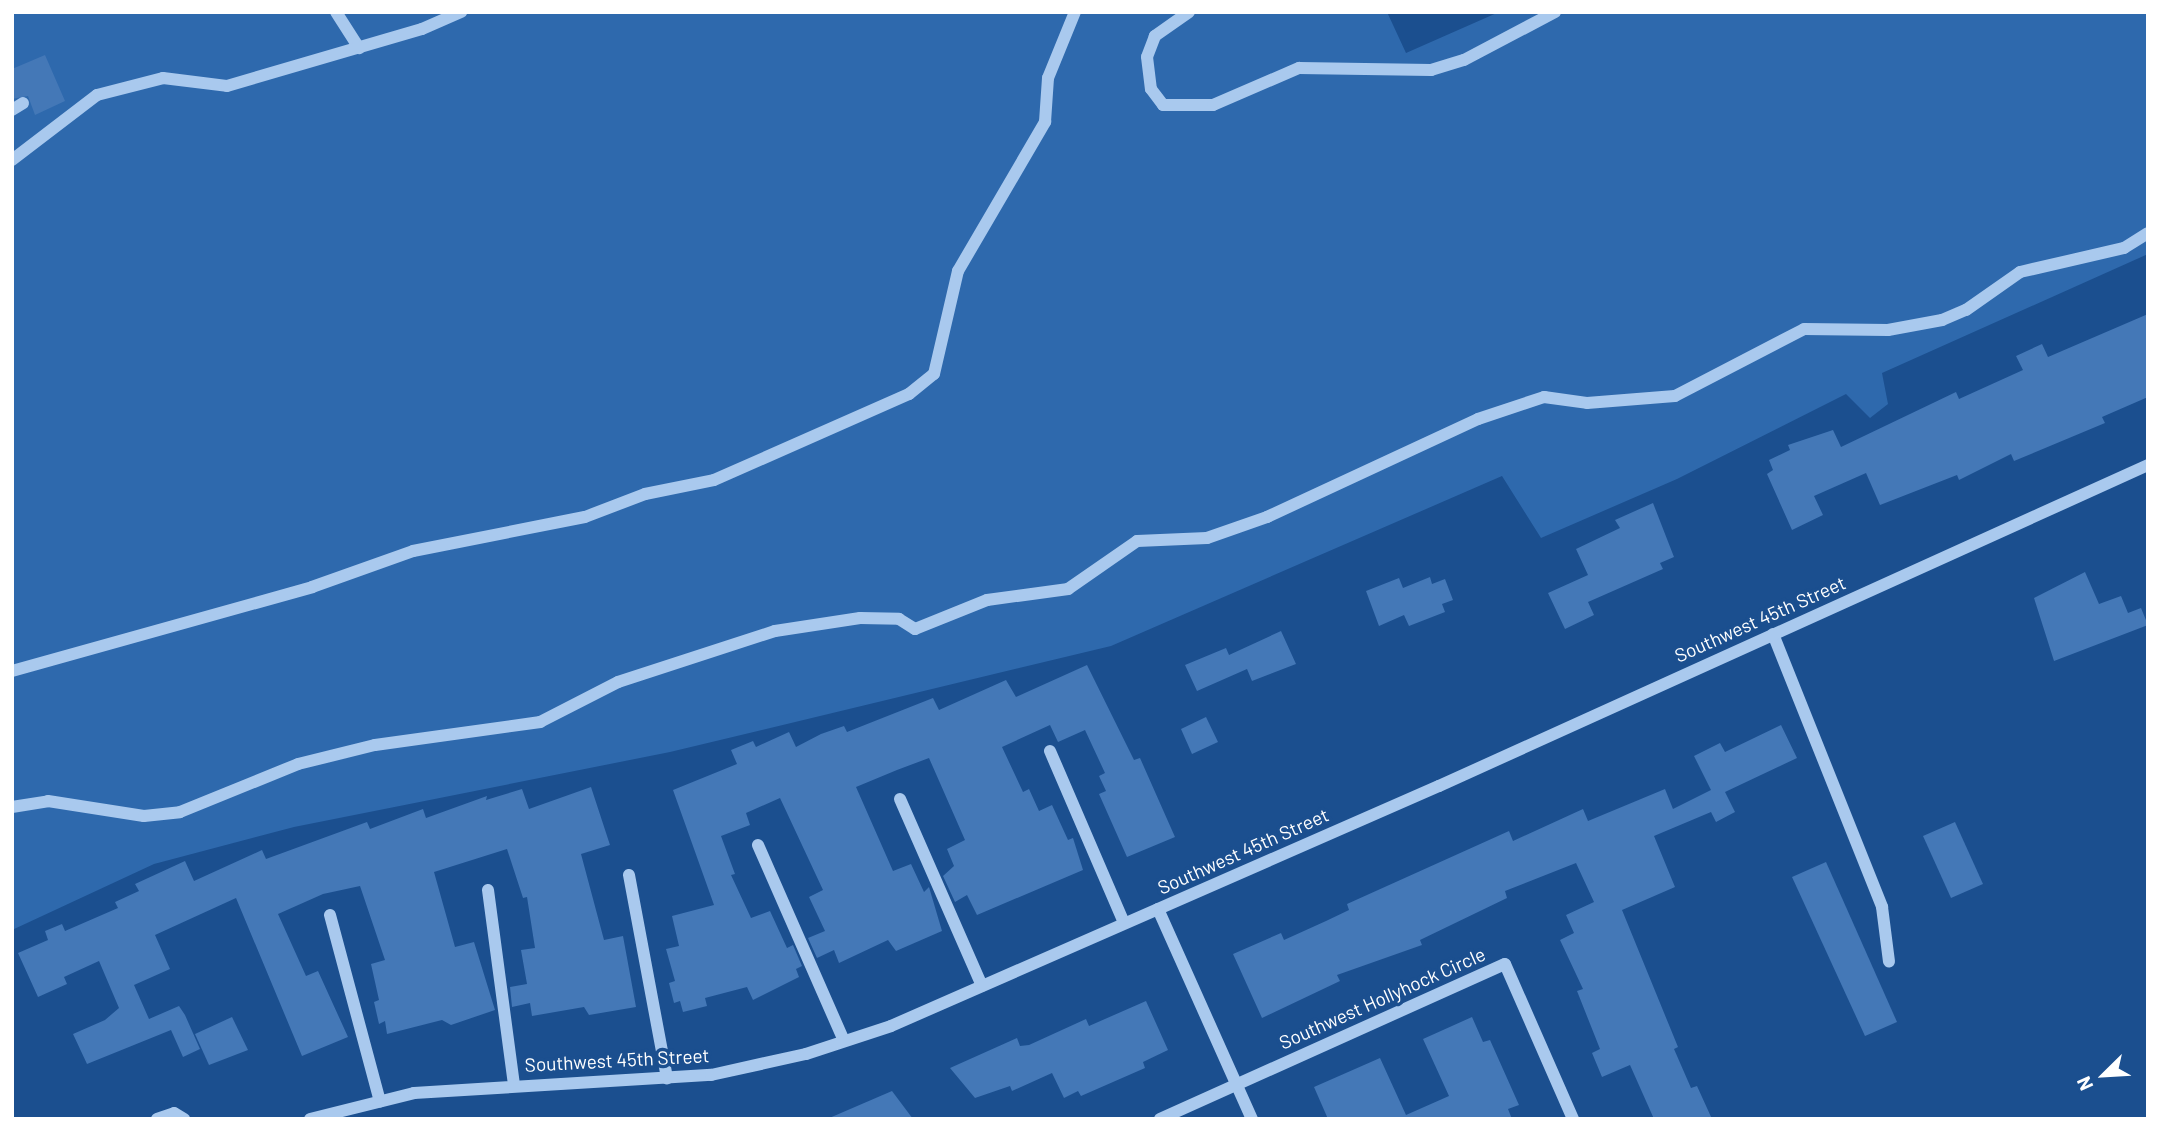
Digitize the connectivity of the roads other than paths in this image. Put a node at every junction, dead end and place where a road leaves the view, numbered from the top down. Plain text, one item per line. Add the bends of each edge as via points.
1 (336, 12) edge
2 (461, 12) edge
3 (1075, 12) edge
4 (1189, 12) edge
5 (1555, 12) edge
6 (359, 48) junction
7 (12, 160) edge
8 (2148, 233) edge
9 (2148, 465) edge
10 (1773, 634) junction
11 (12, 671) edge
12 (1050, 751) dead end
13 (900, 799) dead end
14 (12, 807) edge
15 (758, 845) dead end
16 (629, 875) dead end
17 (488, 890) dead end
18 (1158, 908) junction
19 (330, 915) dead end
20 (1124, 923) junction
21 (1889, 962) dead end
22 (982, 986) junction
23 (844, 1041) junction
24 (667, 1078) junction
25 (1237, 1084) junction
26 (514, 1085) junction
27 (380, 1101) junction
28 (157, 1119) edge
29 (184, 1119) edge
30 (310, 1119) edge
31 (1160, 1119) edge
32 (1252, 1119) edge
33 (1573, 1119) edge

1 - 6 street
2 - 6 street
3 - 11 street via 1048,78 1045,122 958,271 934,374 909,394 714,480 645,494 585,517 413,551 312,587
4 - 5 street via 1155,36 1147,57 1151,89 1163,105 1213,104 1299,68 1431,70 1464,60
6 - 7 street via 227,86 163,78 97,95
8 - 14 street via 2124,248 2020,272 1966,310 1942,320 1888,330 1804,329 1675,396 1587,403 1544,397 1478,419 1266,517 1207,538 1137,541 1068,589 987,600 915,629 899,620 860,618 775,631 618,682 540,722 376,745 298,764 180,812 144,816 48,801
9 - 10 street, Southwest 45th Street
10 - 18 street, Southwest 45th Street
10 - 21 street via 1882,907
12 - 20 street
13 - 22 street
15 - 23 street
16 - 24 street
17 - 26 street
18 - 20 street, Southwest 45th Street
18 - 25 street
19 - 27 street
20 - 22 street, Southwest 45th Street
22 - 23 street, Southwest 45th Street
23 - 24 street, Southwest 45th Street via 711,1075
24 - 26 street, Southwest 45th Street
25 - 31 street, Southwest Hollyhock Circle
25 - 32 street
25 - 33 street, Southwest Hollyhock Circle via 1505,964
26 - 27 street, Southwest 45th Street via 414,1093
27 - 30 street, Southwest 45th Street
28 - 29 street via 174,1113

